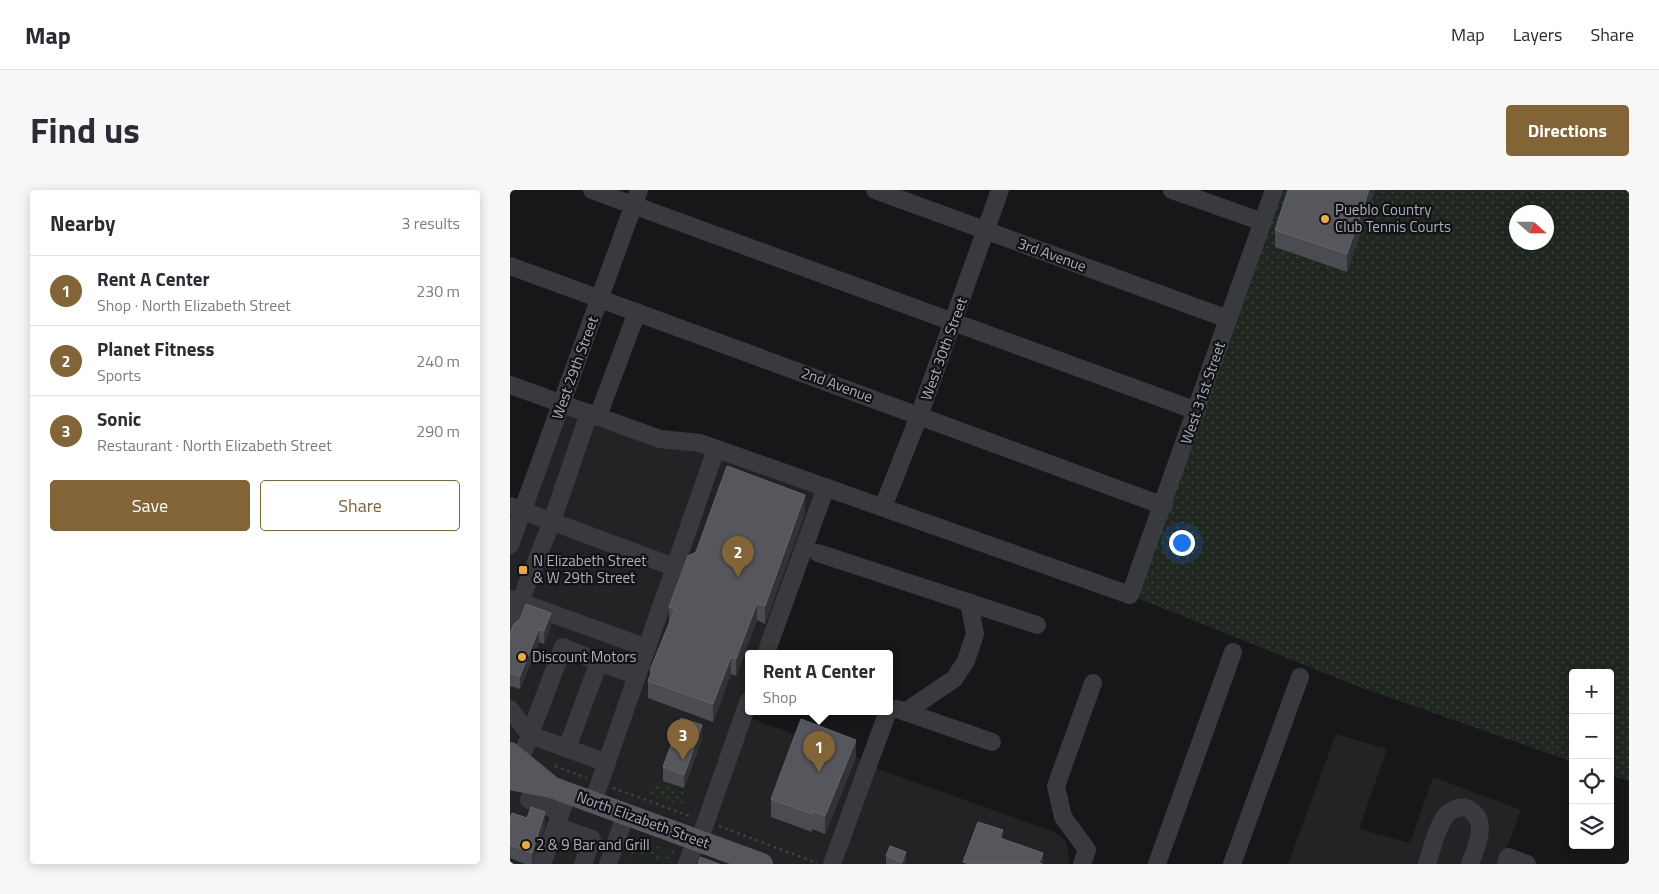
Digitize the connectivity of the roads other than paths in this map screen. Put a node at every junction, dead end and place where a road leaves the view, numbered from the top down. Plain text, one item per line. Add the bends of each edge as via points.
1 (592, 190) edge
2 (875, 190) edge
3 (1000, 190) edge
4 (1172, 190) edge
5 (1274, 190) edge
6 (636, 197) edge
7 (1263, 222) junction
8 (985, 231) junction
9 (510, 266) edge
10 (600, 298) junction
11 (637, 312) junction
12 (1228, 318) junction
13 (954, 322) junction
14 (510, 385) edge
15 (562, 403) junction
16 (1196, 411) junction
17 (594, 415) junction
18 (920, 416) junction
19 (716, 449) junction
20 (826, 487) junction
21 (1164, 506) junction
22 (883, 507) junction
23 (516, 508) edge
24 (552, 521) junction
25 (510, 545) edge
26 (818, 552) dead end
27 (674, 567) junction
28 (515, 601) edge
29 (969, 602) junction
30 (1037, 625) dead end
31 (510, 628) edge
32 (647, 648) junction
33 (767, 650) edge
34 (1233, 652) dead end
35 (599, 662) junction
36 (638, 676) junction
37 (1300, 677) dead end
38 (1093, 683) dead end
39 (893, 708) edge
40 (893, 708) edge
41 (510, 709) edge
42 (745, 711) edge
43 (889, 715) edge
44 (530, 734) junction
45 (992, 742) dead end
46 (567, 748) junction
47 (607, 762) junction
48 (512, 764) edge
49 (510, 790) edge
50 (596, 792) junction
51 (553, 795) junction
52 (626, 814) junction
53 (700, 834) junction
54 (592, 839) junction
55 (614, 847) junction
56 (542, 864) edge
57 (584, 864) edge
58 (608, 864) edge
59 (687, 864) edge
60 (762, 864) edge
61 (832, 864) edge
62 (1082, 864) edge
63 (1157, 864) edge
64 (1232, 864) edge
65 (1427, 864) edge
66 (1470, 864) edge
67 (1506, 864) edge
68 (1527, 864) edge

1 - 6 street
2 - 8 street, 3rd Avenue
3 - 8 street, West 30th Street
4 - 7 street
5 - 7 street, West 31st Street
6 - 10 street, West 29th Street
6 - 13 street
7 - 12 street, West 31st Street
8 - 12 street, 3rd Avenue
8 - 13 street, West 30th Street
9 - 10 street, 2nd Avenue
10 - 11 street, 2nd Avenue
10 - 15 street, West 29th Street
11 - 17 street
11 - 18 street, 2nd Avenue
12 - 16 street, West 31st Street
13 - 16 street
13 - 18 street, West 30th Street
14 - 15 street
15 - 17 street
15 - 23 street, West 29th Street
16 - 21 street, West 31st Street
17 - 19 street via 660,439 700,443
17 - 24 street
18 - 21 street, 2nd Avenue
18 - 22 street, West 30th Street
19 - 20 street
19 - 27 street
20 - 22 street
20 - 33 street
21 - 22 street, West 31st Street via 1130,595
23 - 24 street
23 - 25 street, West 29th Street
24 - 27 street
24 - 28 street
26 - 29 street
27 - 32 street
28 - 31 street
28 - 32 street
29 - 30 street
29 - 39 street via 975,634 966,661 954,678
32 - 36 street
34 - 63 street
35 - 36 street
35 - 44 street via 562,647
35 - 46 street
36 - 47 street
37 - 64 street
38 - 62 street via 1056,786 1063,817 1087,850
40 - 45 street
41 - 44 street
42 - 53 street
43 - 61 street
44 - 46 street
44 - 48 street
46 - 47 street
47 - 50 street
48 - 51 main road
49 - 51 main road
50 - 51 main road, North Elizabeth Street
50 - 52 main road, North Elizabeth Street
51 - 54 street
51 - 56 street
52 - 53 main road, North Elizabeth Street
52 - 55 street
53 - 59 street
53 - 60 main road, North Elizabeth Street
54 - 55 street
54 - 57 street
55 - 58 street
65 - 66 street via 1447,814 1456,808 1466,808 1477,816 1481,828
67 - 68 street via 1508,857

